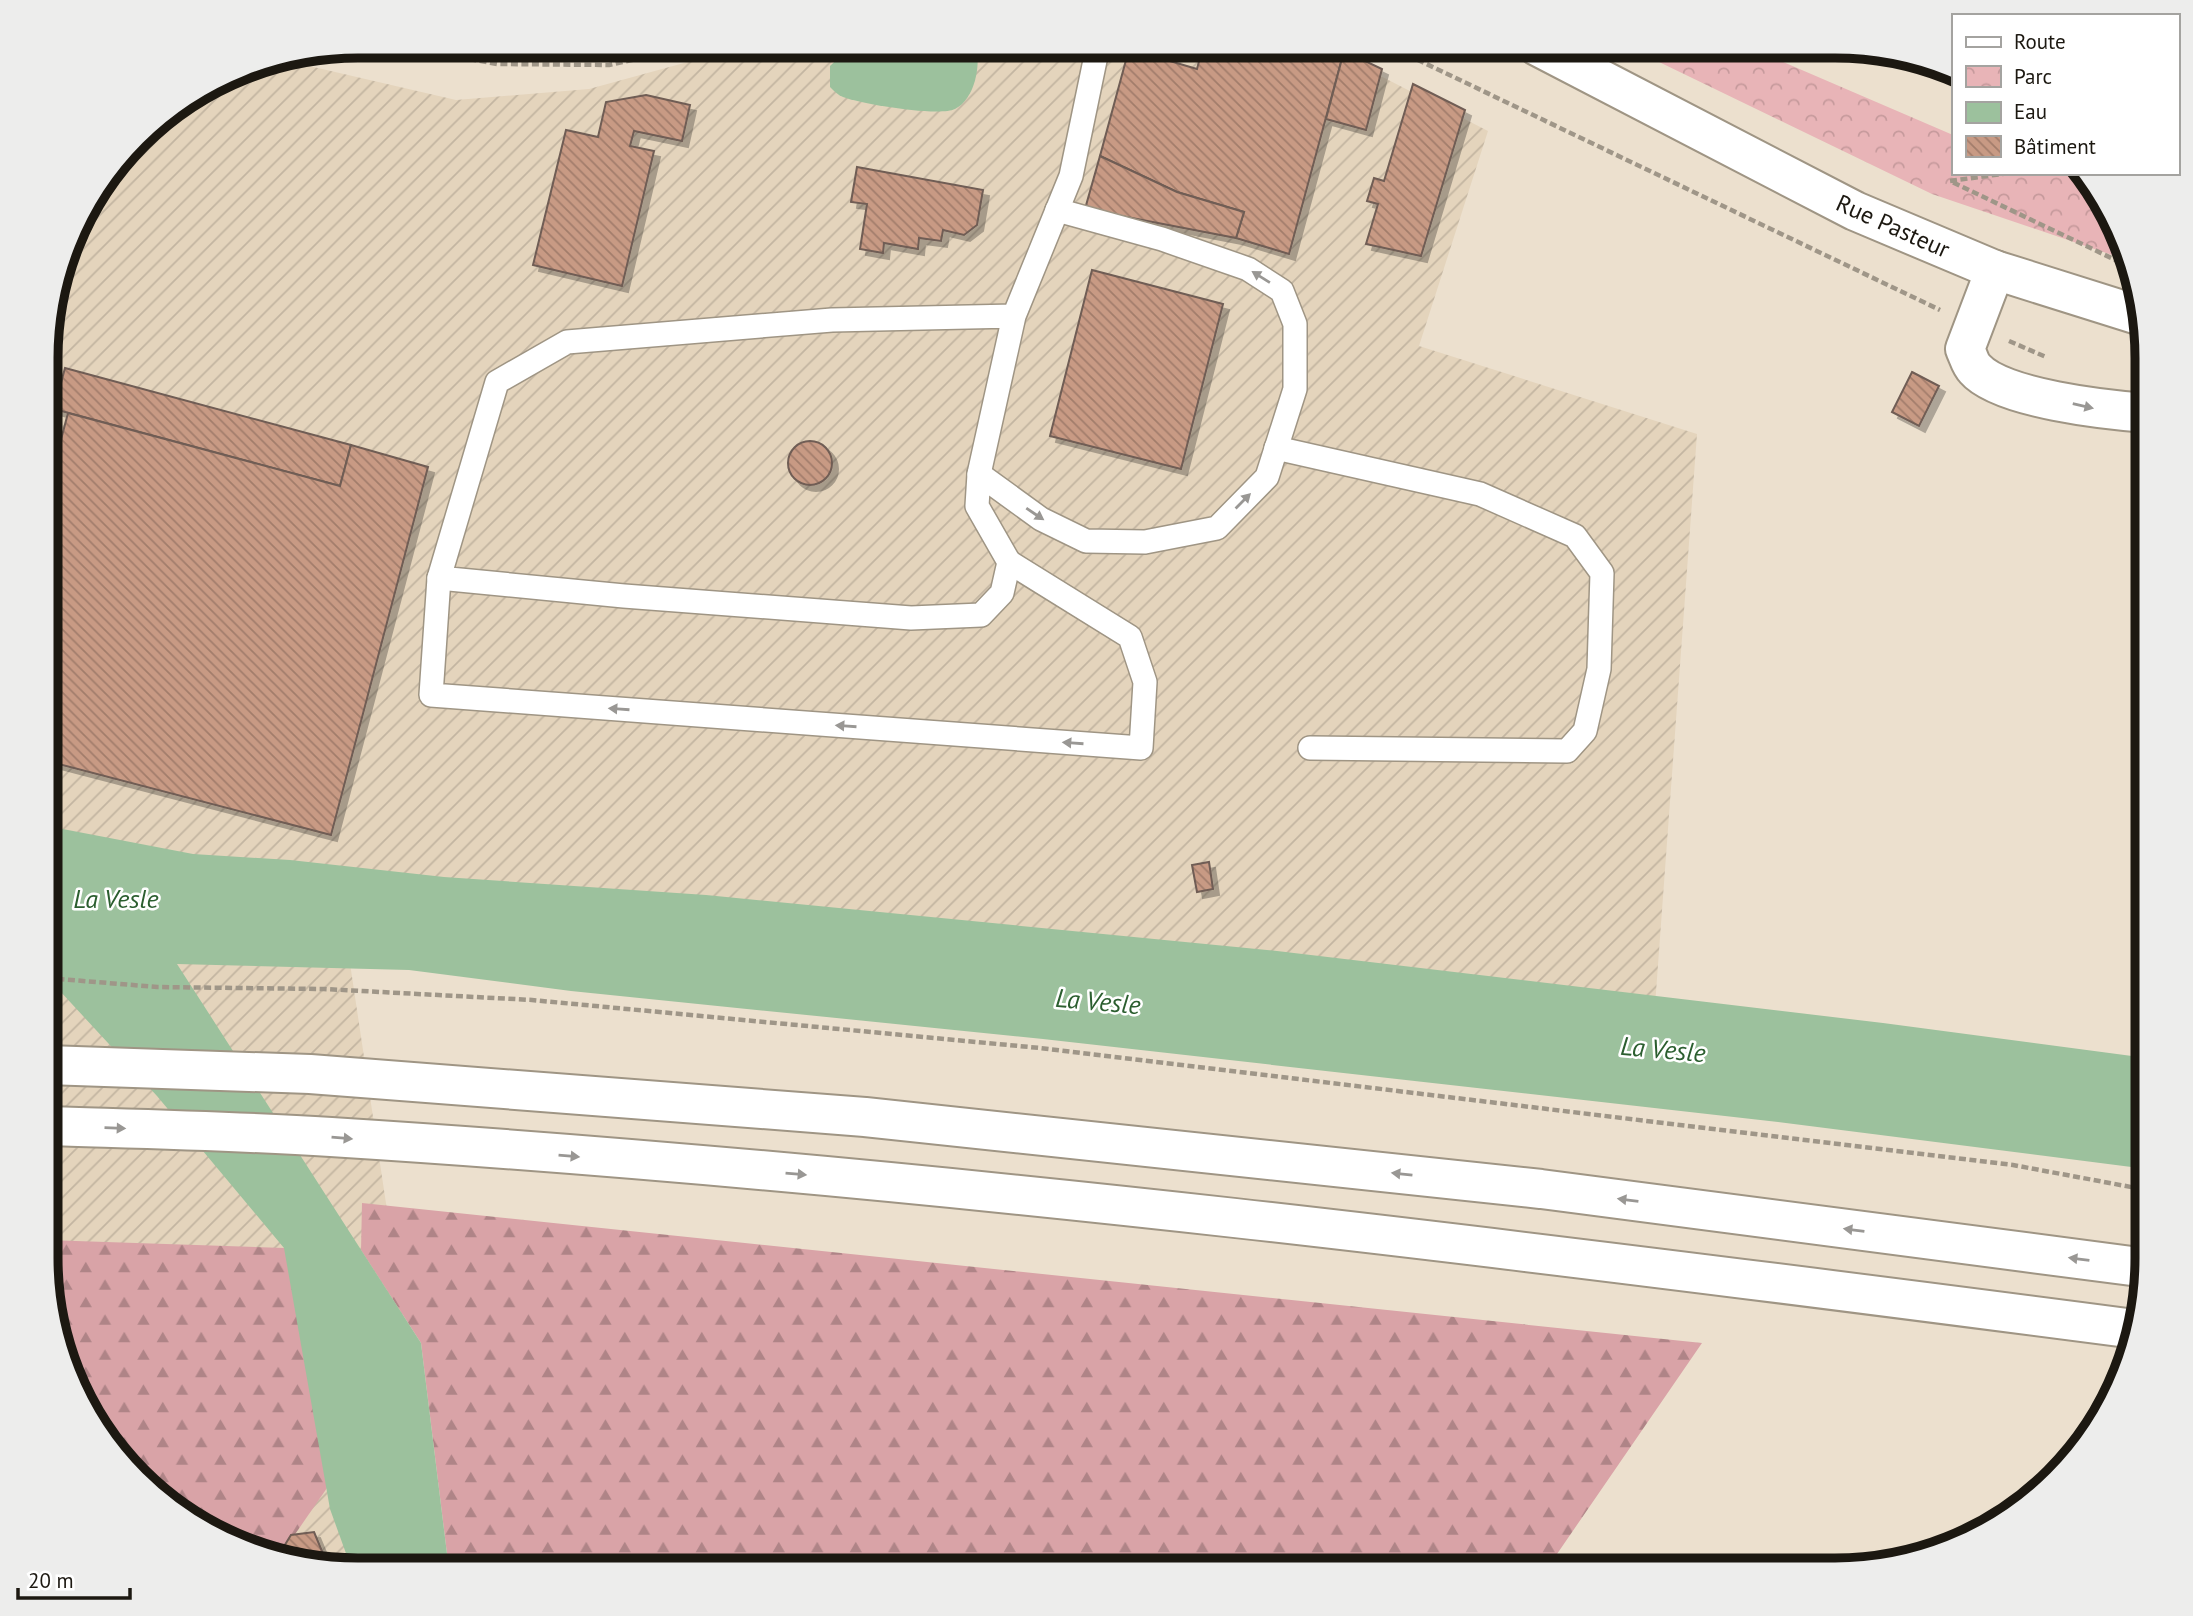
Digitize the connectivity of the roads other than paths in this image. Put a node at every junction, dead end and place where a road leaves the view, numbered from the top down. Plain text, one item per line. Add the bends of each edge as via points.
1 (1096, 58) edge
2 (1560, 58) edge
3 (1058, 210) junction
4 (1995, 270) junction
5 (2132, 313) edge
6 (1014, 316) junction
7 (2135, 412) edge
8 (1276, 448) junction
9 (979, 474) junction
10 (1009, 562) junction
11 (439, 578) junction
12 (1310, 748) dead end
13 (58, 1065) edge
14 (58, 1126) edge
15 (2135, 1266) edge
16 (2127, 1328) edge

1 - 3 lane via 1071,176
2 - 4 main road, Rue Pasteur via 1855,211
3 - 6 lane
8 -> 3 lane via 1295,389 1295,324 1283,291 1248,269
4 - 5 main road, Rue Pasteur
4 -> 7 main road via 1965,349 1974,368 1994,384 2092,409
6 - 9 lane
6 - 11 lane via 832,320 567,342 497,382
9 -> 8 lane via 1041,519 1086,541 1145,542 1217,528 1267,477
8 - 12 lane via 1480,494 1575,536 1602,573 1599,668 1585,731 1567,751
9 - 10 lane via 977,506
10 - 11 lane via 1002,593 981,615 911,618
10 -> 11 lane via 1130,637 1145,682 1141,748 431,695
15 -> 13 main road via 1542,1189 865,1117 310,1074
14 -> 16 main road via 329,1137 859,1179 1547,1252

